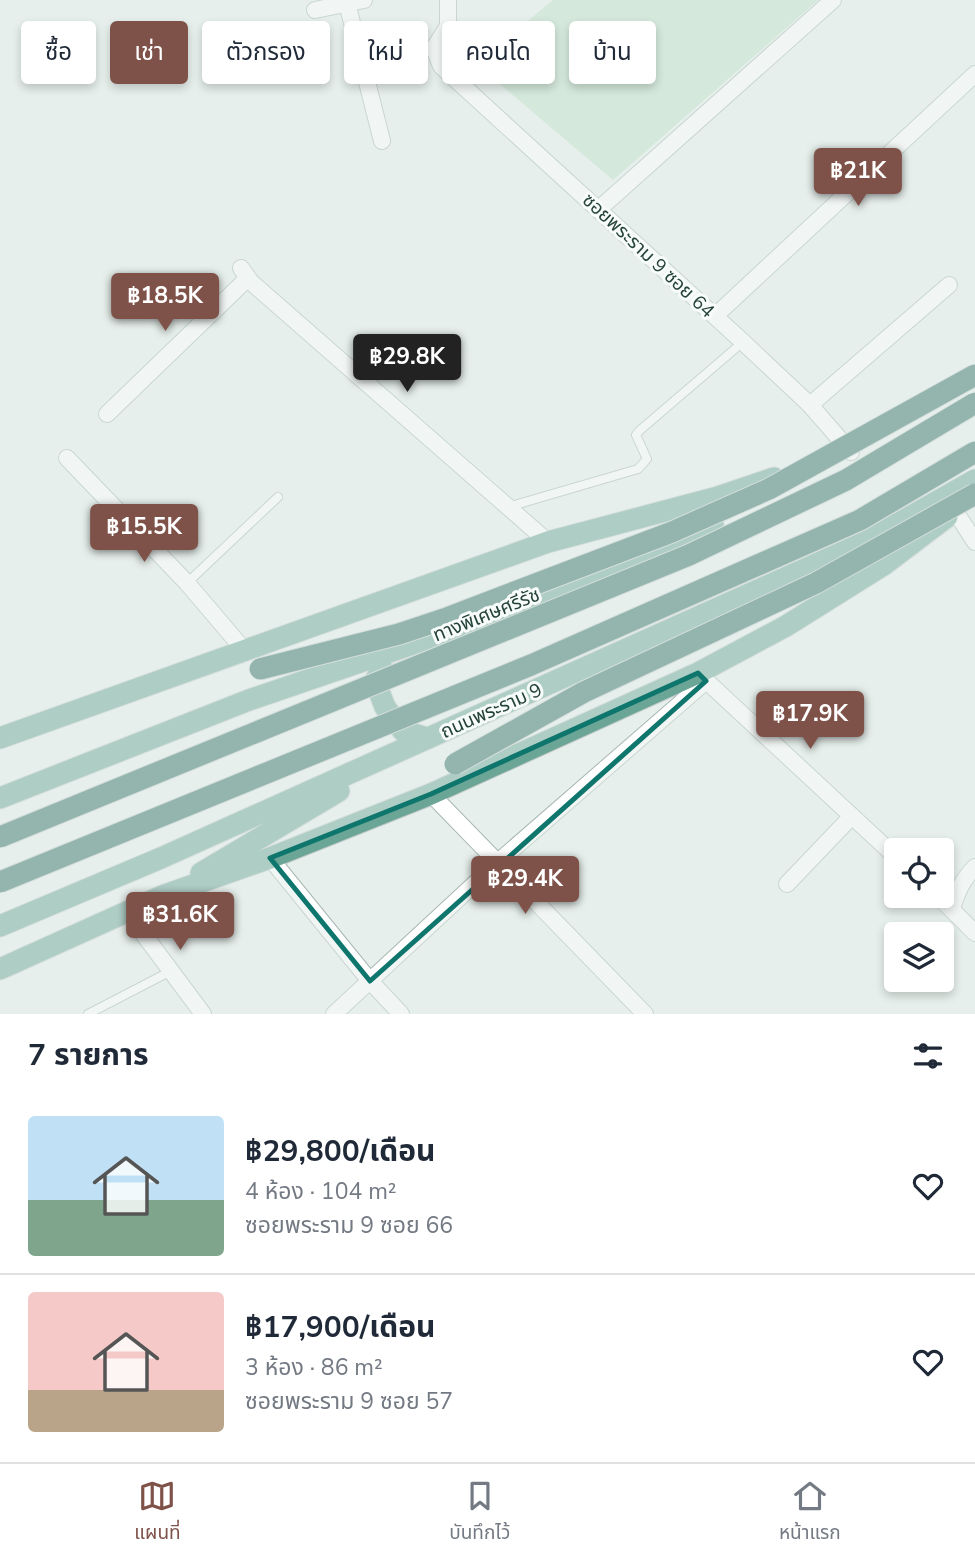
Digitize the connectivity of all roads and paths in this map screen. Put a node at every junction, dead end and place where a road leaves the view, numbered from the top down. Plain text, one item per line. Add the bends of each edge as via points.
1 (364, 0) edge
2 (448, 0) edge
3 (833, 0) edge
4 (347, 4) junction
5 (315, 10) dead end
6 (975, 74) edge
7 (382, 141) dead end
8 (600, 209) junction
9 (949, 285) dead end
10 (715, 316) junction
11 (743, 342) junction
12 (975, 375) edge
13 (975, 381) edge
14 (975, 403) edge
15 (810, 405) junction
16 (107, 414) dead end
17 (854, 451) junction
18 (975, 452) edge
19 (67, 458) dead end
20 (975, 480) edge
21 (975, 494) edge
22 (278, 497) dead end
23 (508, 507) junction
24 (955, 511) junction
25 (548, 542) junction
26 (975, 542) edge
27 (187, 583) junction
28 (244, 650) junction
29 (392, 651) junction
30 (260, 669) dead end
31 (702, 677) junction
32 (0, 738) edge
33 (428, 738) junction
34 (455, 764) dead end
35 (430, 794) junction
36 (0, 798) edge
37 (852, 816) junction
38 (0, 837) edge
39 (884, 846) edge
40 (270, 858) junction
41 (498, 862) junction
42 (975, 867) edge
43 (0, 882) edge
44 (787, 884) dead end
45 (162, 896) junction
46 (952, 909) joint
47 (127, 912) junction
48 (0, 926) edge
49 (975, 933) edge
50 (0, 969) edge
51 (171, 971) junction
52 (370, 981) junction
53 (88, 1014) edge
54 (202, 1014) edge
55 (334, 1014) edge
56 (401, 1014) edge
57 (645, 1014) edge

1 - 4 street
2 - 8 street, ซอยพระราม 9 ซอย 64 via 448,26 435,48 441,66
3 - 8 street
4 - 5 street
4 - 7 street
6 - 10 street
8 - 10 street, ซอยพระราม 9 ซอย 64
9 - 15 street
10 - 11 street, ซอยพระราม 9 ซอย 64
11 - 15 street, ซอยพระราม 9 ซอย 64
11 - 23 lane via 639,431 636,435 647,459 644,464
12 - 30 highway, bridge via 769,489 672,532 399,634
13 - 17 main road
14 - 38 highway, ทางพิเศษศรีรัช, bridge via 846,480 689,555
15 - 17 street, ซอยพระราม 9 ซอย 64
16 - 23 street via 244,273
17 - 25 main road via 718,497
17 - 29 main road via 680,541
18 - 43 highway, bridge via 860,520 531,665
19 - 27 street
20 - 33 main road, ถนนพระราม 9 via 867,541
21 - 24 main road
21 - 34 highway, bridge via 816,583 584,692
22 - 27 lane
23 - 25 street
24 - 26 street
24 - 31 main road via 885,564
25 - 28 main road
27 - 28 street
28 - 32 main road
29 - 33 main road via 375,681 385,707 403,731
29 - 36 main road via 249,700
31 - 35 main road
31 - 37 street
31 - 41 street
33 - 45 main road
33 - 48 main road, ถนนพระราม 9
35 - 40 main road
35 - 41 street
37 - 39 street
37 - 44 street
40 - 45 main road
40 - 52 street
41 - 52 street
41 - 57 street
42 - 46 street via 965,876
45 - 47 main road
46 - 49 street
47 - 50 main road
47 - 51 street
51 - 53 lane
51 - 54 street
52 - 55 street
52 - 56 street

